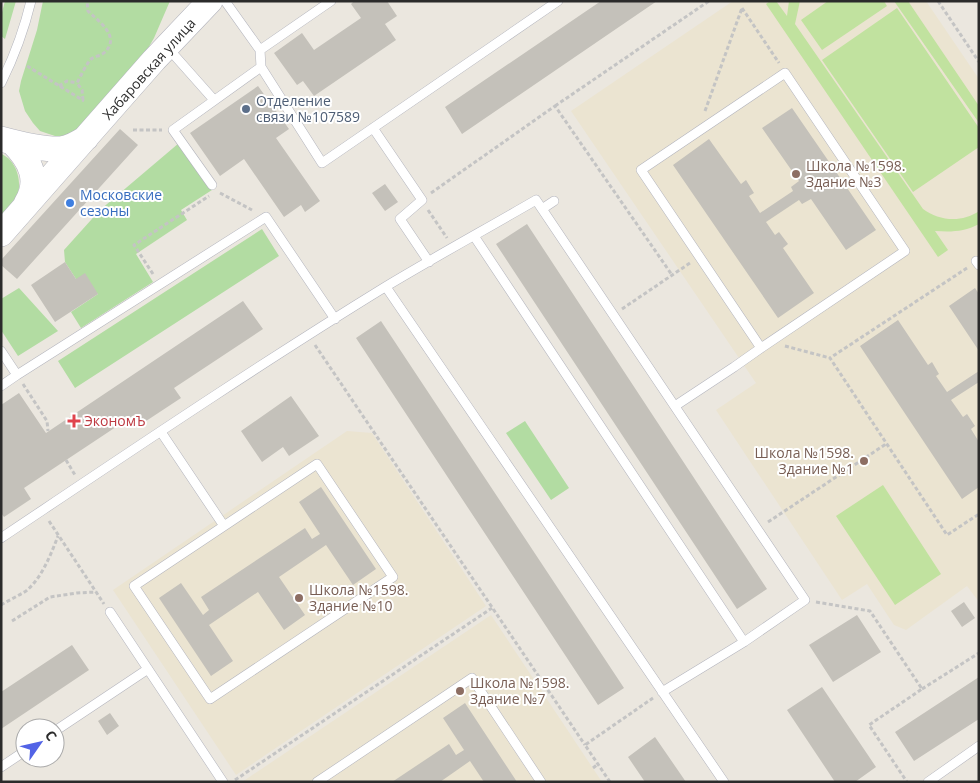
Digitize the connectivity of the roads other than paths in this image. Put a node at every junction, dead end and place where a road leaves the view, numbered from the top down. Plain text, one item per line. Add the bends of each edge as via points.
1 (31, 1) edge
2 (210, 1) edge
3 (225, 1) edge
4 (331, 1) edge
5 (558, 1) edge
6 (319, 5) edge
7 (167, 47) junction
8 (260, 50) junction
9 (261, 67) junction
10 (1, 83) edge
11 (214, 100) junction
12 (373, 128) junction
13 (88, 136) junction
14 (5, 138) edge
15 (215, 188) road end
16 (554, 201) dead end
17 (24, 208) junction
18 (542, 209) junction
19 (1, 234) edge
20 (474, 236) junction
21 (429, 262) junction
22 (386, 287) junction
23 (335, 319) junction
24 (760, 348) junction
25 (1, 351) edge
26 (18, 376) junction
27 (1, 386) edge
28 (675, 406) junction
29 (161, 432) junction
30 (224, 526) junction
31 (1, 538) edge
32 (110, 612) road end
33 (744, 642) junction
34 (148, 669) junction
35 (662, 692) junction
36 (65, 724) edge
37 (979, 746) edge
38 (15, 758) edge
39 (1, 767) edge
40 (223, 782) edge
41 (317, 782) edge
42 (541, 782) edge
43 (724, 782) edge
44 (928, 782) edge

1 - 10 lane via 14,58
2 - 7 main road, Хабаровская улица
3 - 8 lane
4 - 6 lane
5 - 12 lane
6 - 8 lane
7 - 11 lane
7 - 13 main road, Хабаровская улица
8 - 9 lane
9 - 11 lane
9 - 12 lane via 322,163
11 - 15 lane via 173,130
12 - 21 lane via 422,200 400,219
13 - 14 main road, Хабаровская улица via 61,149
13 - 17 main road, Хабаровская улица
14 - 17 main road, Хабаровская улица via 23,153 30,166 34,183
16 - 18 lane
17 - 19 main road, Хабаровская улица
18 - 20 lane via 536,200
18 - 28 lane
20 - 21 lane
20 - 33 lane
21 - 22 lane
22 - 23 lane
22 - 35 lane
23 - 26 lane via 266,218
23 - 29 lane
24 - 24 lane via 905,251 785,73 641,170
24 - 28 lane
25 - 26 lane
26 - 27 lane
28 - 33 lane via 805,600
29 - 30 lane
29 - 31 lane
30 - 30 lane via 317,464 392,576 210,699 134,586
32 - 34 lane
33 - 35 lane
34 - 36 lane
34 - 40 lane
35 - 43 lane
37 - 44 lane
38 - 39 lane
41 - 42 lane via 472,678

